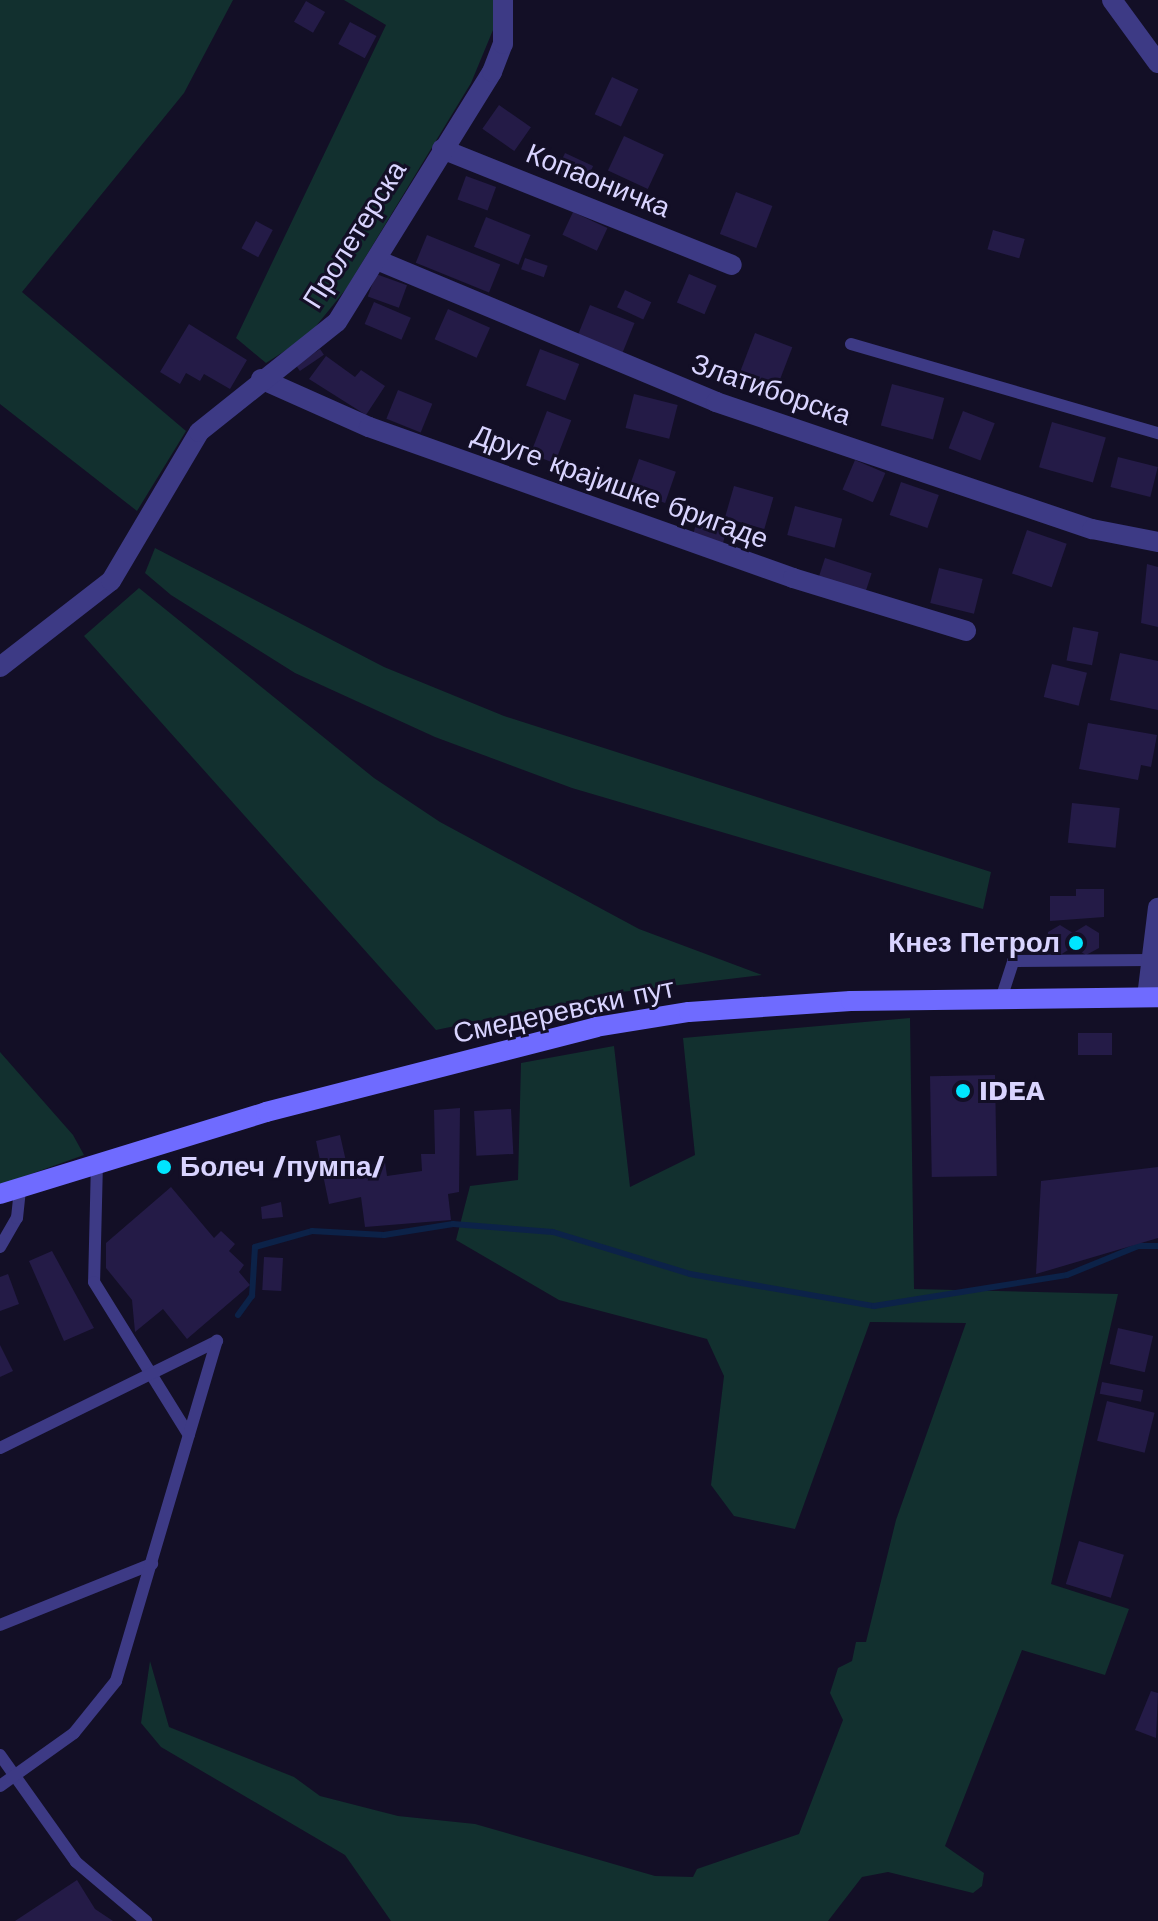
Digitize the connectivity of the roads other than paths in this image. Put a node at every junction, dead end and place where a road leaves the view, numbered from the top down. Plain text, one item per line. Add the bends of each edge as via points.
1 (503, 0) edge
2 (1112, 0) edge
3 (1158, 63) edge
4 (442, 149) junction
5 (377, 260) junction
6 (732, 265) dead end
7 (851, 344) dead end
8 (261, 379) junction
9 (1158, 433) edge
10 (1158, 542) edge
11 (966, 631) dead end
12 (0, 667) edge
13 (1158, 908) edge
14 (1151, 960) junction
15 (1152, 997) edge
16 (1001, 999) junction
17 (97, 1162) junction
18 (20, 1188) junction
19 (0, 1194) edge
20 (0, 1247) edge
21 (155, 1374) junction
22 (189, 1435) junction
23 (0, 1448) edge
24 (152, 1564) junction
25 (0, 1625) edge
26 (0, 1755) edge
27 (14, 1775) junction
28 (0, 1786) edge
29 (146, 1921) edge

1 - 4 street, Пролетерска via 500,56
2 - 3 street
4 - 5 street, Пролетерска
4 - 6 street, Копаоничка
5 - 8 street, Пролетерска via 322,338
5 - 10 street, Златиборска via 716,402 1092,529
7 - 9 lane
8 - 11 street, Друге крајишке бригаде via 369,427 793,578
8 - 12 street, Пролетерска via 199,432 111,581
13 - 14 street
14 - 15 street
14 - 16 lane via 1013,961
15 - 16 main road, Смедеревски пут
16 - 17 main road, Смедеревски пут via 725,1009 596,1027
17 - 18 main road, Смедеревски пут
17 - 21 lane via 94,1282
18 - 19 main road, Смедеревски пут
18 - 20 lane via 17,1218
21 - 22 lane
21 - 22 lane via 217,1341
21 - 23 lane
22 - 24 lane
24 - 25 lane
24 - 27 lane via 130,1646 103,1702 74,1733
26 - 27 lane
27 - 28 lane
27 - 29 lane via 83,1871

